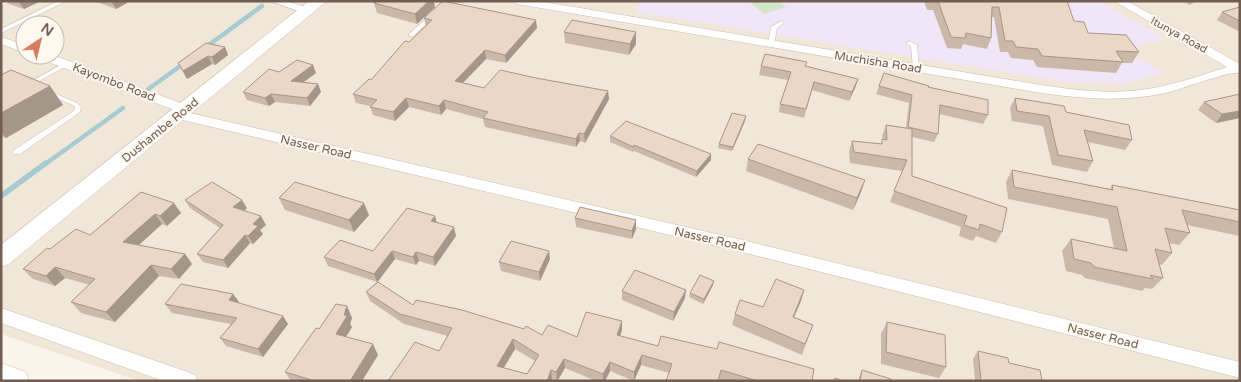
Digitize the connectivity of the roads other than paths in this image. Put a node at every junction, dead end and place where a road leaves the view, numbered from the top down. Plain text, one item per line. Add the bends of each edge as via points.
1 (7, 1) edge
2 (64, 1) edge
3 (275, 1) edge
4 (517, 1) edge
5 (1118, 1) edge
6 (1, 4) edge
7 (313, 6) edge
8 (436, 12) edge
9 (781, 23) dead end
10 (1, 31) edge
11 (411, 35) dead end
12 (1, 40) edge
13 (771, 44) junction
14 (909, 44) dead end
15 (15, 45) edge
16 (66, 64) joint
17 (916, 68) junction
18 (1238, 68) edge
19 (19, 82) edge
20 (28, 85) junction
21 (36, 88) edge
22 (44, 91) edge
23 (182, 112) junction
24 (17, 152) dead end
25 (1, 258) edge
26 (1, 315) edge
27 (1240, 370) edge
28 (1, 375) edge
29 (16, 381) edge
30 (188, 381) edge

1 - 6 lane
2 - 10 lane
3 - 7 street
4 - 13 street, Muchisha Road
5 - 18 street, Itunya Road
7 - 23 street, Dushambe Road
8 - 11 lane
9 - 13 lane via 774,28
12 - 15 street
13 - 17 street, Muchisha Road
14 - 17 lane via 914,45
16 - 20 lane
16 - 23 street, Kayombo Road
17 - 18 street, Muchisha Road via 1065,93 1107,96 1170,88
19 - 20 lane
20 - 21 lane
22 - 24 lane via 75,104 77,112
23 - 25 street, Dushambe Road
23 - 27 street, Nasser Road via 738,245
26 - 30 street
28 - 29 street

